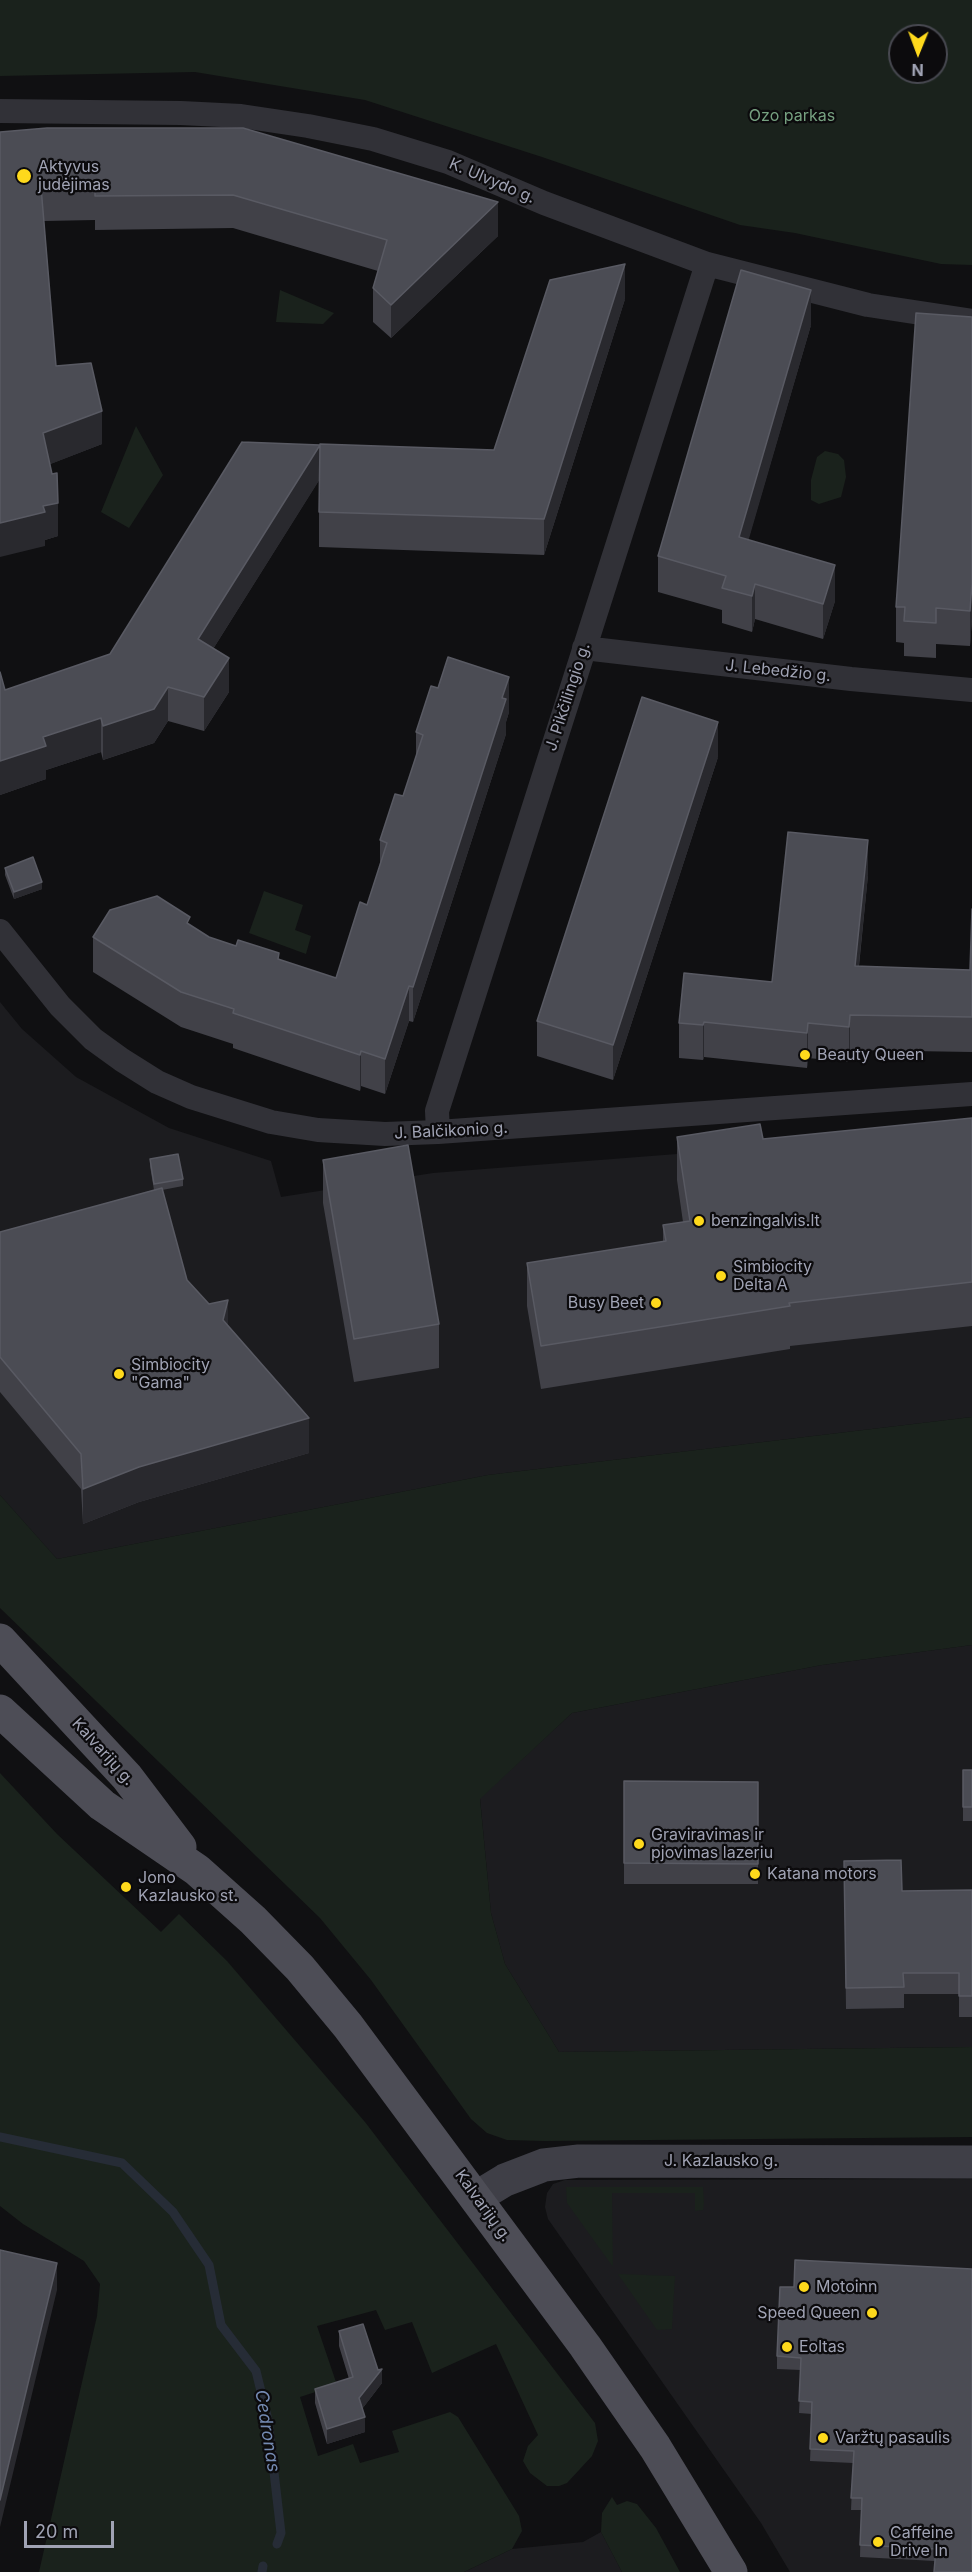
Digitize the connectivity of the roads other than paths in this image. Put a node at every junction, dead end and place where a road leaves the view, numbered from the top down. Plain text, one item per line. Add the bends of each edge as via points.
1 (0, 111) edge
2 (706, 264) junction
3 (972, 321) edge
4 (584, 648) junction
5 (972, 690) edge
6 (0, 931) edge
7 (972, 1094) edge
8 (438, 1132) junction
9 (0, 1640) edge
10 (0, 1711) edge
11 (197, 1870) junction
12 (972, 2162) edge
13 (477, 2197) junction
14 (731, 2572) edge

1 - 2 street, K. Ulvydo g. via 241,116 373,139 448,162
2 - 3 street, K. Ulvydo g. via 868,305
2 - 4 street, J. Pikčilingio g.
4 - 5 street, J. Lebedžio g.
4 - 8 street, J. Pikčilingio g. via 437,1112
6 - 8 street, J. Balčikonio g. via 52,997 93,1039 157,1082 271,1122 318,1130
7 - 8 street, J. Balčikonio g.
9 - 11 main road, Kalvarijų g. via 128,1777
10 - 11 main road, Kalvarijų g. via 102,1805
11 - 13 main road, Kalvarijų g. via 300,1968
12 - 13 street, J. Kazlausko g. via 579,2161 544,2165 505,2180
13 - 14 main road, Kalvarijų g. via 655,2447

